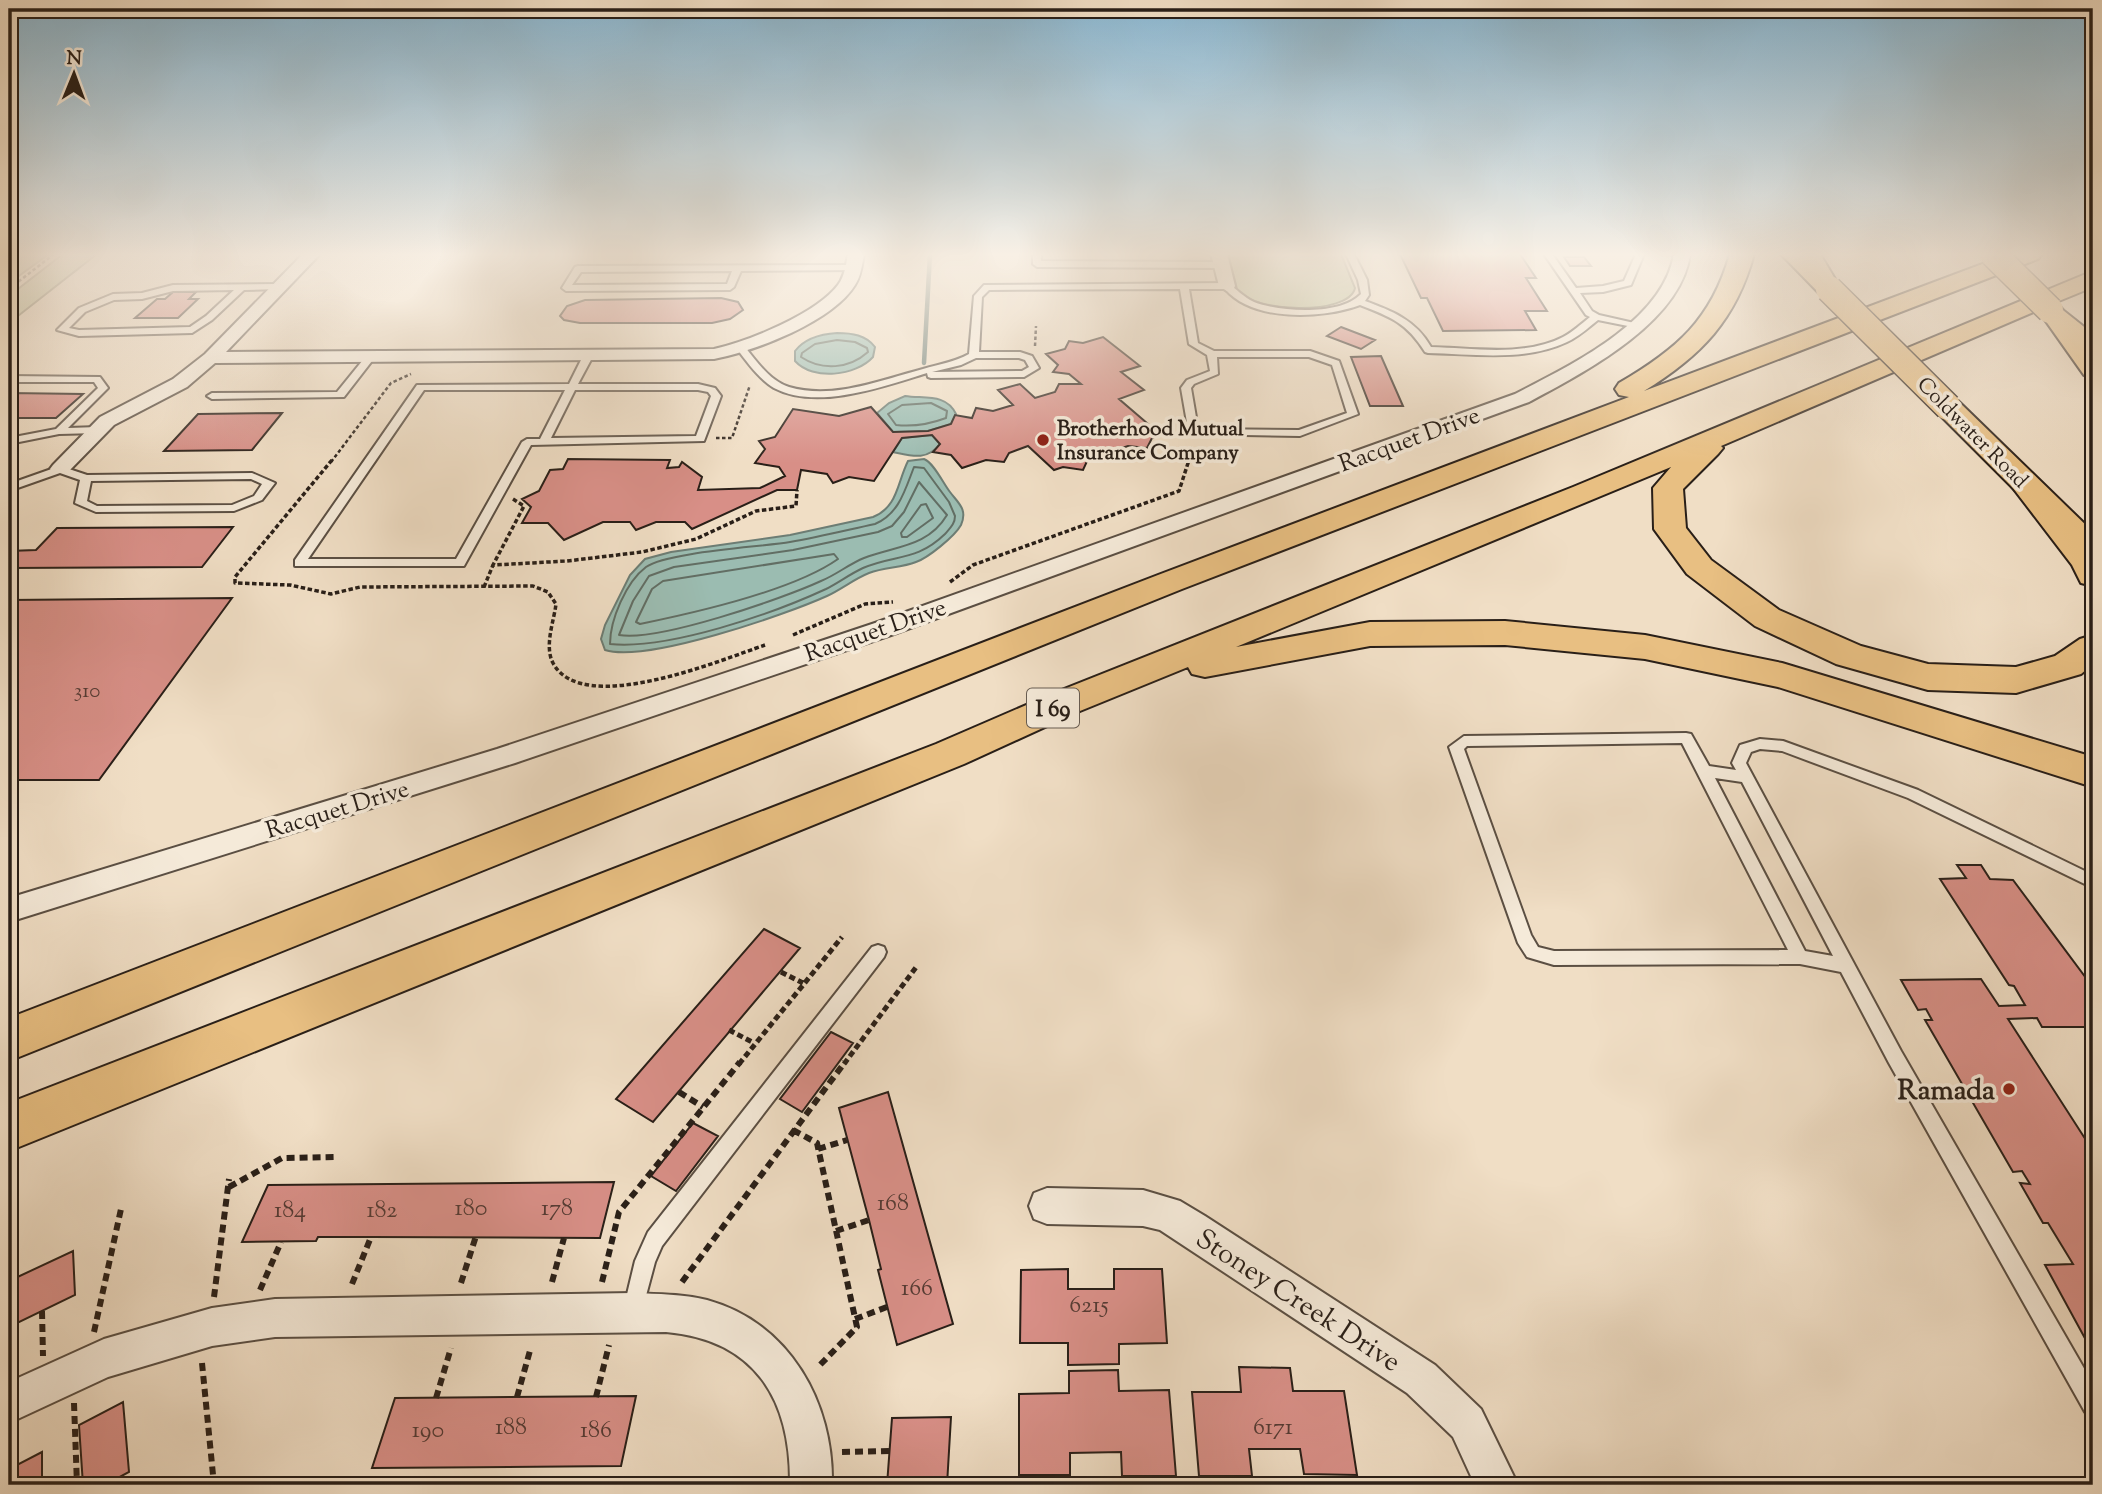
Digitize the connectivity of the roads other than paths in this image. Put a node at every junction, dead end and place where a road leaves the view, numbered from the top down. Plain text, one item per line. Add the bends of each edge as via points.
1 (68, 324) edge
2 (201, 324) edge
3 (244, 324) edge
4 (796, 324) edge
5 (976, 324) edge
6 (1191, 324) edge
7 (1409, 324) edge
8 (1587, 324) edge
9 (1638, 324) edge
10 (1711, 324) edge
11 (1848, 324) edge
12 (1864, 324) edge
13 (1994, 324) edge
14 (2081, 324) edge
15 (2085, 347) edge
16 (742, 349) junction
17 (1212, 354) junction
18 (974, 355) junction
19 (588, 356) junction
20 (370, 357) junction
21 (211, 358) junction
22 (2093, 369) edge
23 (912, 375) junction
24 (9, 379) edge
25 (572, 387) junction
26 (212, 396) dead end
27 (1741, 427) junction
28 (98, 430) junction
29 (59, 431) junction
30 (545, 439) junction
31 (9, 440) edge
32 (1534, 444) junction
33 (60, 469) junction
34 (86, 478) junction
35 (2025, 484) junction
36 (9, 488) edge
37 (2093, 550) edge
38 (2093, 576) edge
39 (2093, 647) edge
40 (1067, 702) junction
41 (1704, 771) junction
42 (2093, 772) edge
43 (1745, 777) junction
44 (2093, 882) edge
45 (9, 910) edge
46 (878, 952) dead end
47 (1800, 957) junction
48 (1848, 966) junction
49 (9, 1040) edge
50 (9, 1127) edge
51 (1047, 1206) dead end
52 (633, 1312) junction
53 (9, 1404) edge
54 (2093, 1404) edge
55 (811, 1485) edge
56 (1497, 1485) edge

1 - 2 lane via 62,330 79,333 192,330
3 - 21 street
4 - 16 street
5 - 18 lane
6 - 17 lane via 1194,344
7 - 8 lane via 1428,350 1512,351 1564,340
9 - 45 street, Racquet Drive via 1579,368 1522,398 883,629 506,756
10 - 32 main road via 1665,368
11 - 32 main road
12 - 35 main road, Coldwater Road, bridge
13 - 27 main road, I 69
14 - 15 main road
15 - 22 main road
16 - 19 street via 688,356
16 - 23 lane via 766,379 810,393 839,392
17 - 17 lane via 1310,354 1336,363 1353,414 1300,433 1193,432 1186,388 1215,372
18 - 23 lane
18 - 23 lane via 1020,355 1029,358 1034,368 1024,374
19 - 20 street
19 - 25 lane
20 - 21 street
20 - 26 lane via 340,395
21 - 28 street via 180,383
24 - 29 lane via 97,379 103,388
25 - 30 lane
25 - 30 lane via 698,387 716,396 700,439
25 - 30 lane via 421,387 299,563 460,563 527,442
27 - 39 main road via 1698,455 1668,488 1670,529 1699,567 1767,618 1849,655 1928,677 2016,680 2068,665
27 - 40 main road, I 69
28 - 29 lane
28 - 33 street
29 - 31 lane
32 - 49 main road via 1170,582
33 - 34 lane
33 - 36 lane
34 - 34 lane via 252,476 270,483 258,498 234,508 96,509 80,503
35 - 37 main road, Coldwater Road
35 - 38 main road
40 - 42 main road via 1219,662 1370,634 1505,633 1645,647 1783,675
40 - 50 main road, I 69 via 950,754
41 - 43 lane
41 - 47 lane
41 - 47 lane via 1686,738 1464,741 1456,747 1524,938 1533,952 1554,958
43 - 44 lane via 1739,763 1745,749 1760,744 1783,746 1913,794
43 - 48 lane
46 - 52 lane via 655,1239
47 - 48 lane
48 - 54 lane
51 - 56 street, Stoney Creek Drive via 1143,1208 1167,1214 1192,1228 1421,1379 1466,1423
52 - 53 street via 275,1318 212,1327 104,1359
52 - 55 street via 685,1314 719,1324 753,1343 793,1391 807,1422

